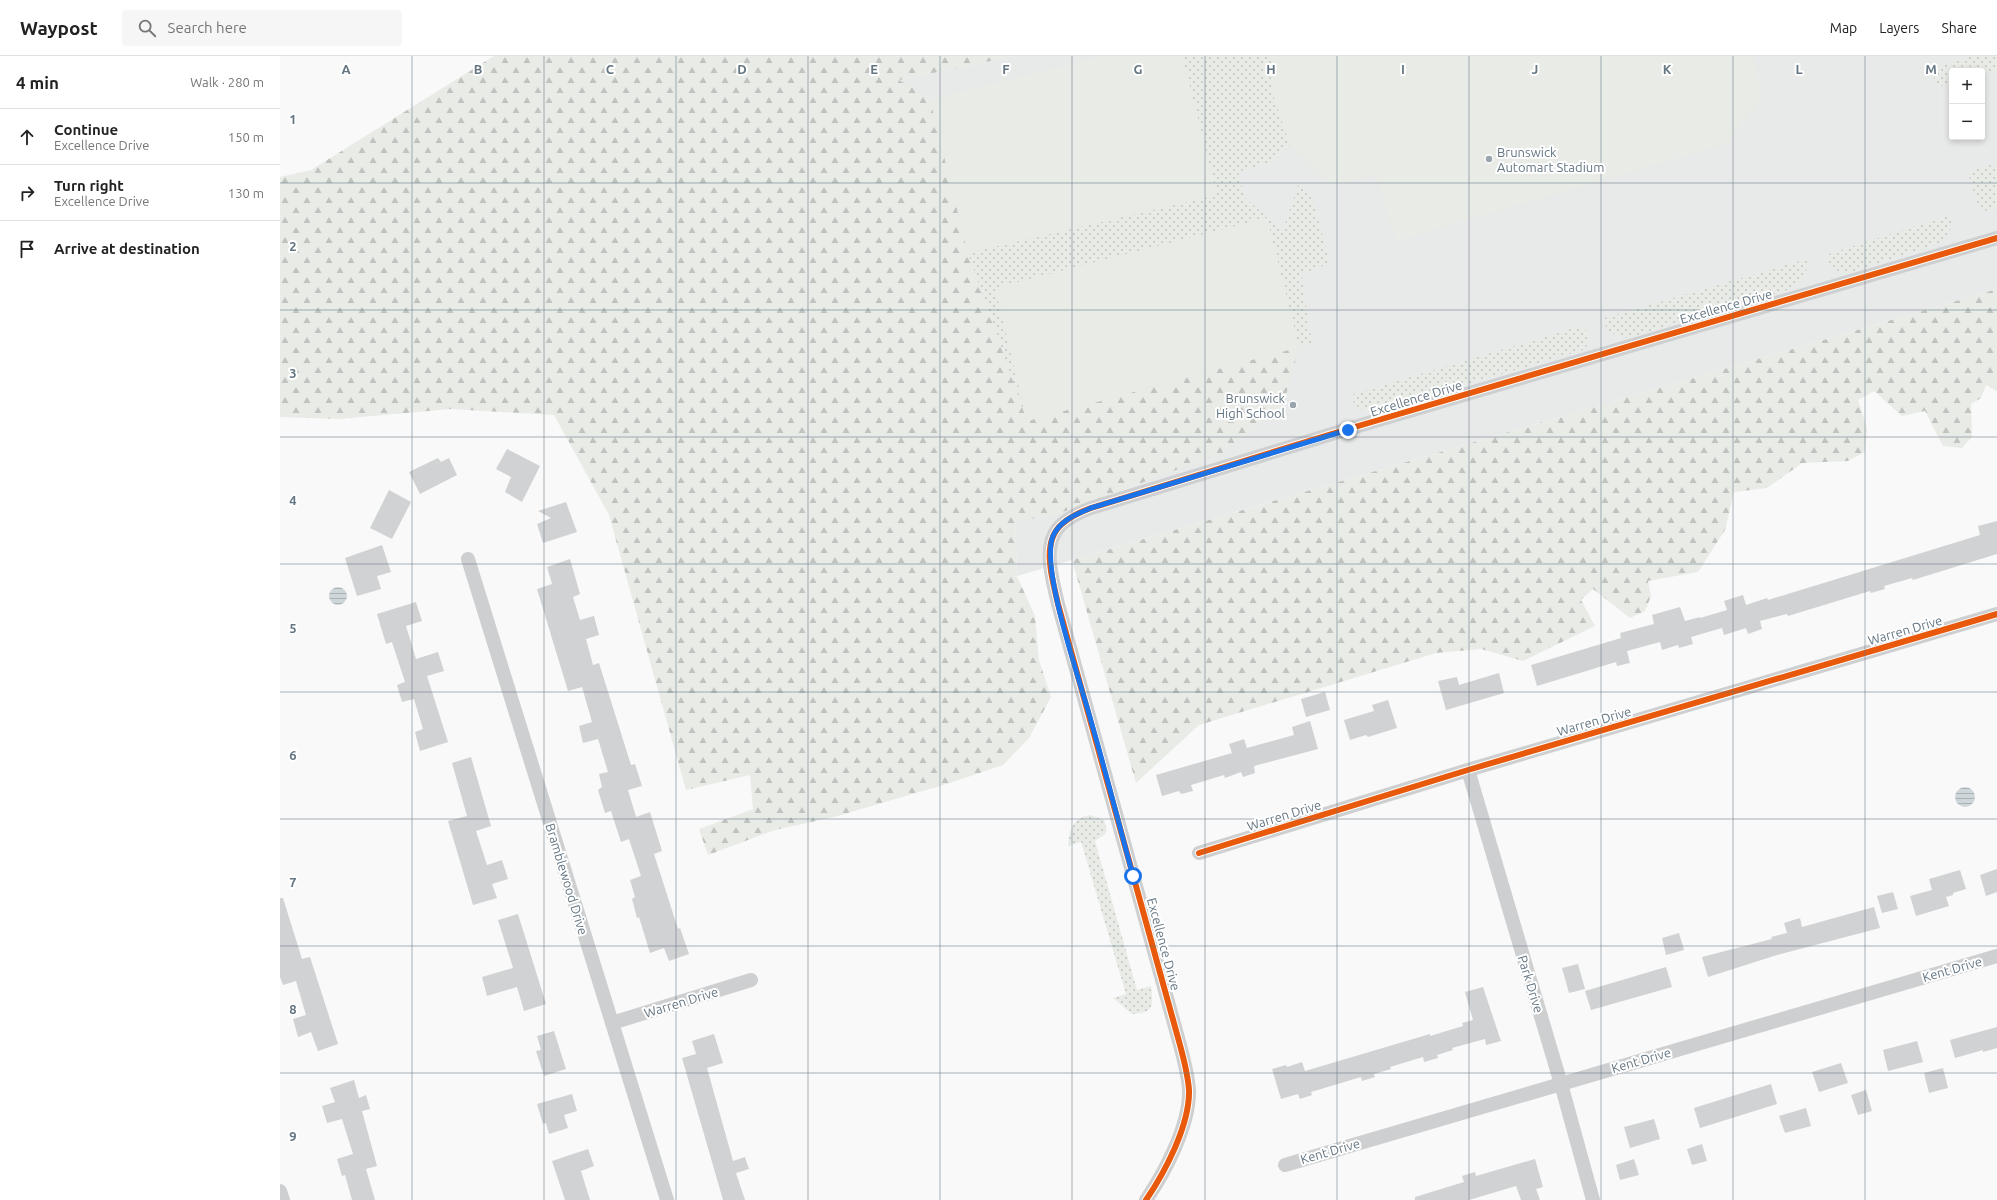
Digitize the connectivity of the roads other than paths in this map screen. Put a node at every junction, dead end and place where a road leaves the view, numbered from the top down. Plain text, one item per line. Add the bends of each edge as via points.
1 (1997, 238) edge
2 (468, 559) dead end
3 (1997, 614) edge
4 (1468, 770) junction
5 (1199, 853) dead end
6 (1997, 956) edge
7 (751, 980) dead end
8 (612, 1023) junction
9 (1561, 1084) junction
10 (1285, 1164) dead end
11 (280, 1191) edge
12 (283, 1200) edge
13 (667, 1200) edge
14 (1146, 1200) edge
15 (1593, 1200) edge

1 - 14 street, Excellence Drive via 1091,508 1072,516 1060,525 1053,536 1050,554 1058,604 1180,1045 1189,1091 1182,1128 1163,1172
2 - 8 street, Bramblewood Drive
3 - 4 street, Warren Drive
4 - 5 street, Warren Drive
4 - 9 street, Park Drive
6 - 9 street, Kent Drive
7 - 8 street, Warren Drive
8 - 13 street, Bramblewood Drive
9 - 10 street, Kent Drive
9 - 15 street, Park Drive
11 - 12 street

